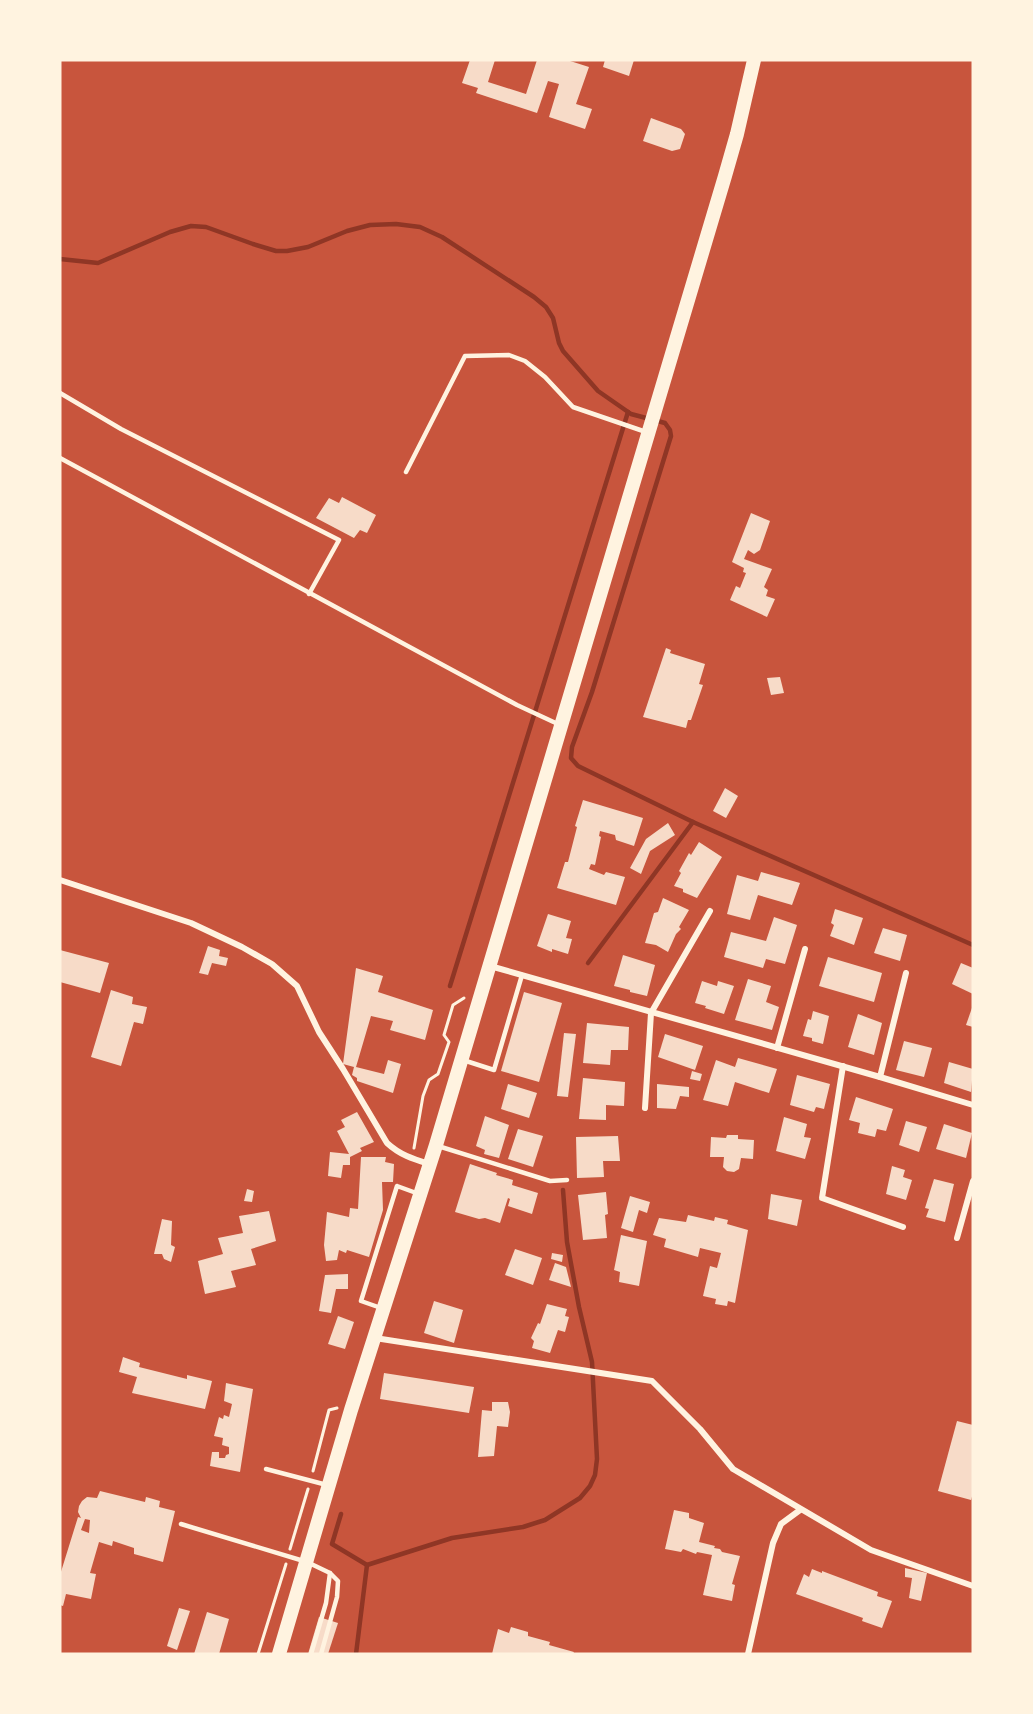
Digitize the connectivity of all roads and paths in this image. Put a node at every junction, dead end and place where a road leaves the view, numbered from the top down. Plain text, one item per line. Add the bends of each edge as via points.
1 (754, 60) edge
2 (60, 393) edge
3 (650, 430) junction
4 (60, 458) edge
5 (406, 472) dead end
6 (309, 594) junction
7 (561, 726) junction
8 (60, 880) edge
9 (711, 911) dead end
10 (805, 949) dead end
11 (490, 966) junction
12 (906, 973) dead end
13 (522, 975) junction
14 (651, 1013) junction
15 (777, 1048) junction
16 (461, 1059) junction
17 (843, 1066) junction
18 (880, 1077) junction
19 (973, 1105) edge
20 (645, 1108) dead end
21 (436, 1145) junction
22 (429, 1164) junction
23 (567, 1180) dead end
24 (973, 1180) edge
25 (419, 1194) junction
26 (903, 1227) dead end
27 (957, 1238) dead end
28 (384, 1309) junction
29 (375, 1338) junction
30 (266, 1468) dead end
31 (329, 1486) junction
32 (800, 1510) junction
33 (181, 1524) dead end
34 (288, 1556) junction
35 (307, 1562) junction
36 (330, 1573) junction
37 (973, 1586) edge
38 (258, 1654) edge
39 (279, 1654) edge
40 (311, 1654) edge
41 (321, 1654) edge
42 (748, 1654) edge

1 - 3 main road via 737,134
2 - 6 lane via 121,429 339,540
3 - 5 lane via 573,407 525,361 509,355 465,356
3 - 7 main road
4 - 6 lane
6 - 7 lane
7 - 11 main road
8 - 22 street via 191,923 272,964 297,986 319,1032 387,1143 409,1158
9 - 14 street
10 - 15 street
11 - 13 street
11 - 16 main road
12 - 18 street
13 - 14 street
13 - 16 lane via 494,1070
14 - 15 street
14 - 20 street
15 - 17 street
16 - 21 main road
17 - 18 street
17 - 26 street via 822,1198
18 - 19 street
21 - 22 main road
21 - 23 lane via 550,1181
22 - 25 main road
24 - 27 street
25 - 28 main road
25 - 28 lane via 397,1186 361,1301
28 - 29 main road
29 - 31 main road
29 - 32 street via 652,1381 733,1469
30 - 31 lane
31 - 35 main road
32 - 37 street via 871,1550
32 - 42 street via 781,1524 773,1543
33 - 34 lane
34 - 35 lane
34 - 38 path
35 - 36 lane
35 - 39 main road
36 - 40 lane via 326,1604
36 - 41 lane via 338,1581 337,1597

